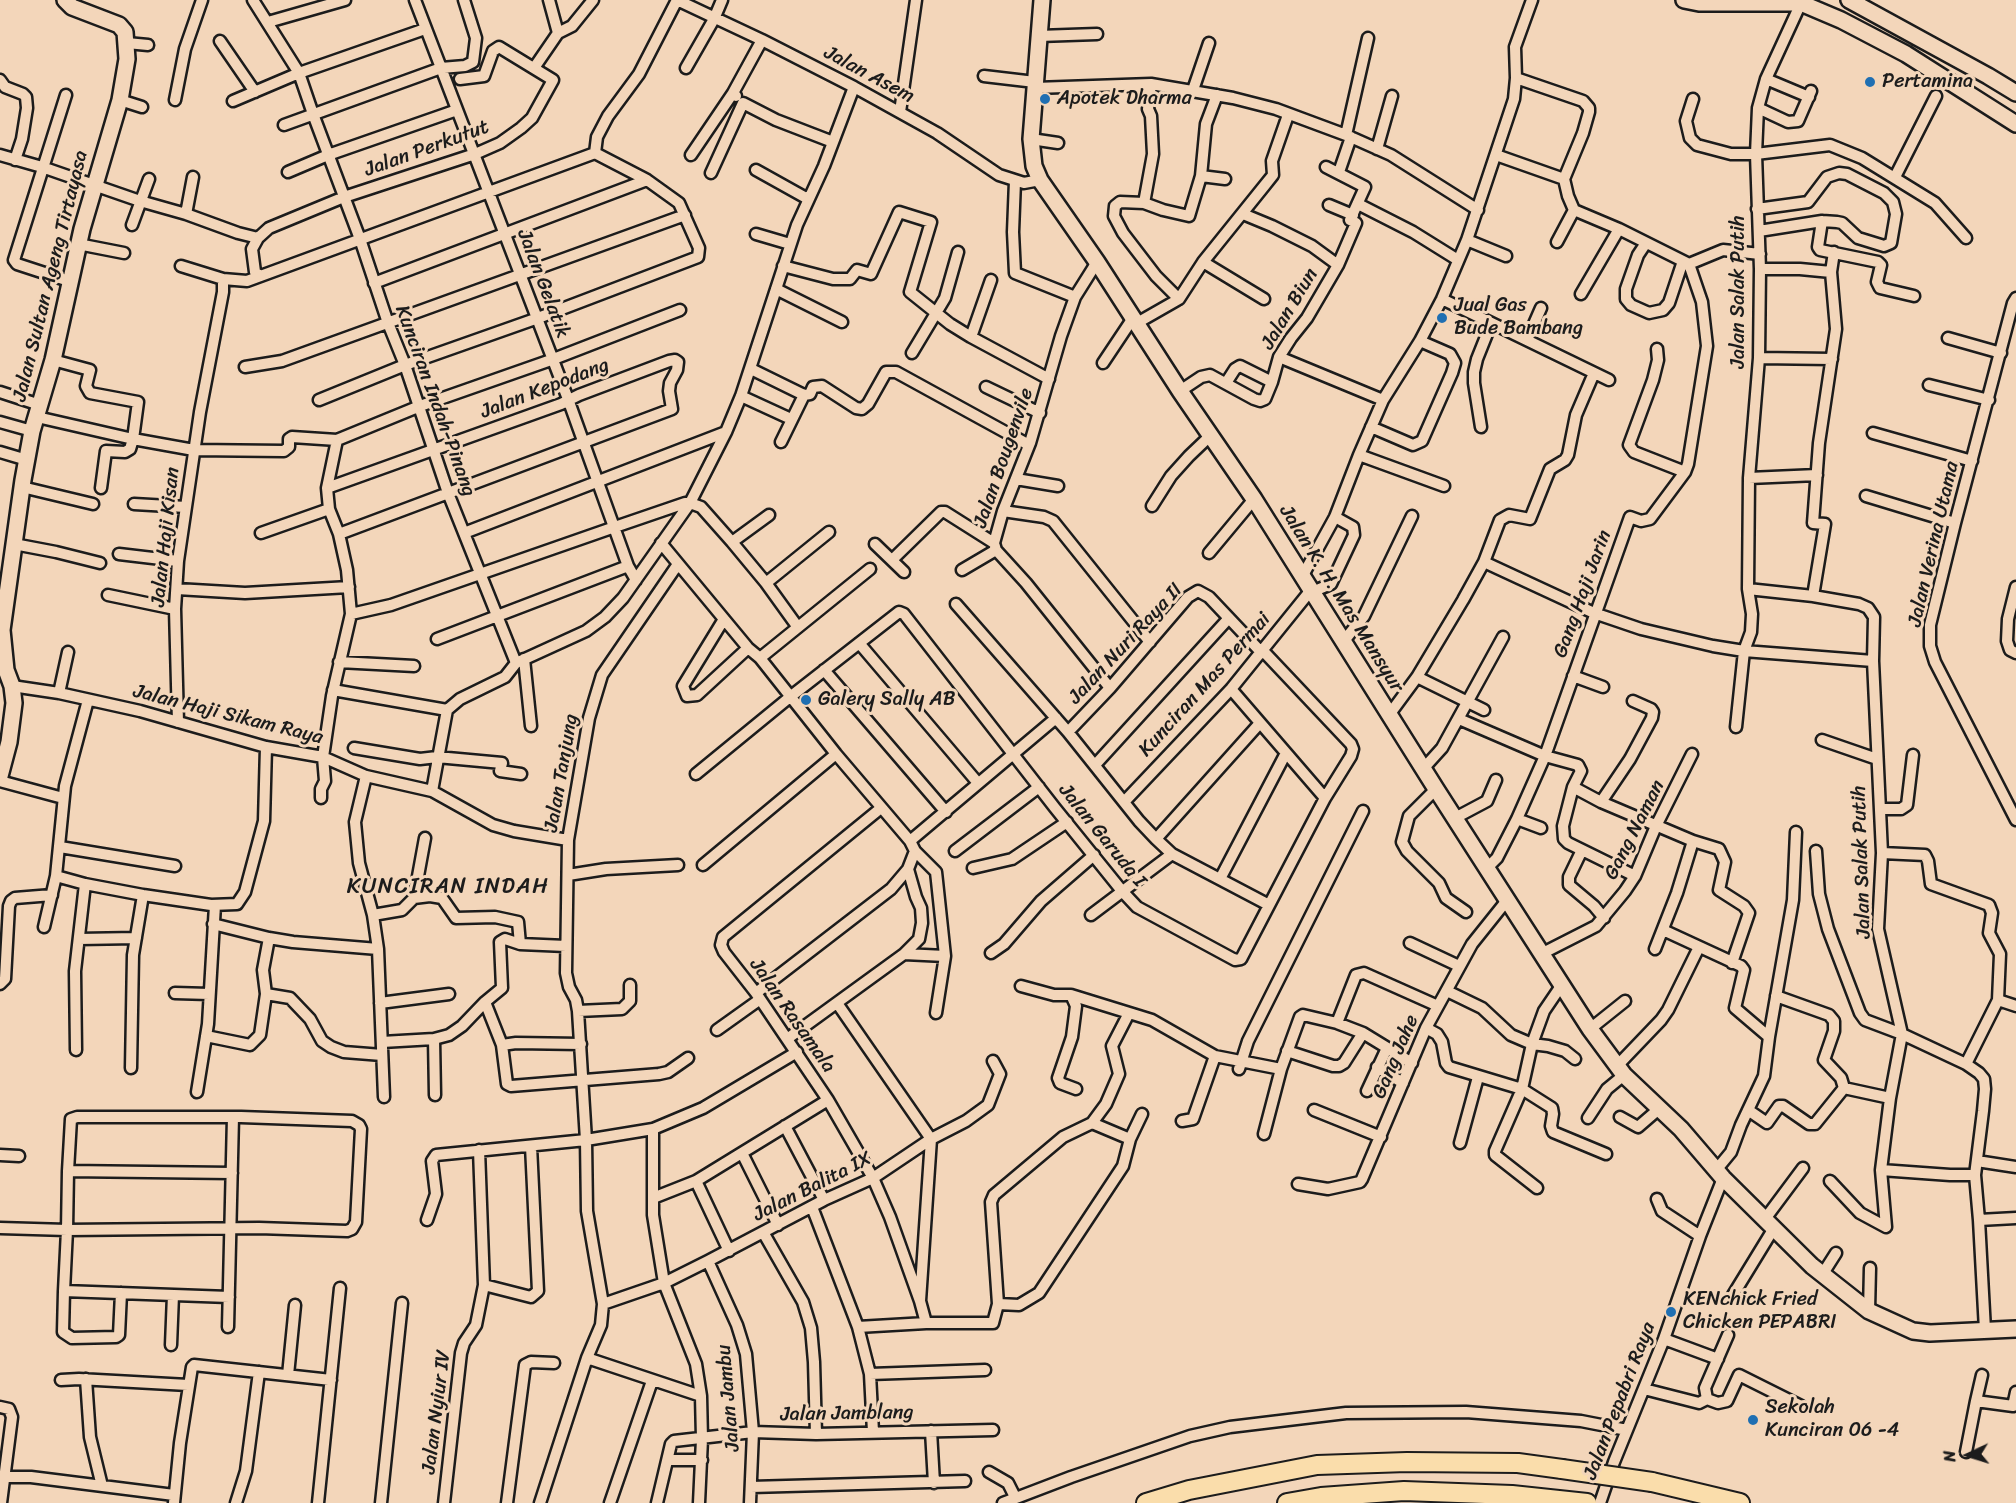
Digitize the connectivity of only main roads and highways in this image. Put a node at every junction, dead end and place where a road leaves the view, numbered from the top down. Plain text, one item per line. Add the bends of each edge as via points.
1 (1146, 1503) edge
2 (1287, 1503) edge
3 (1587, 1503) edge
4 (1740, 1503) edge

1 - 4 highway, bridge via 1189,1490 1317,1465 1407,1462 1518,1463 1652,1482
2 - 3 highway via 1404,1491

